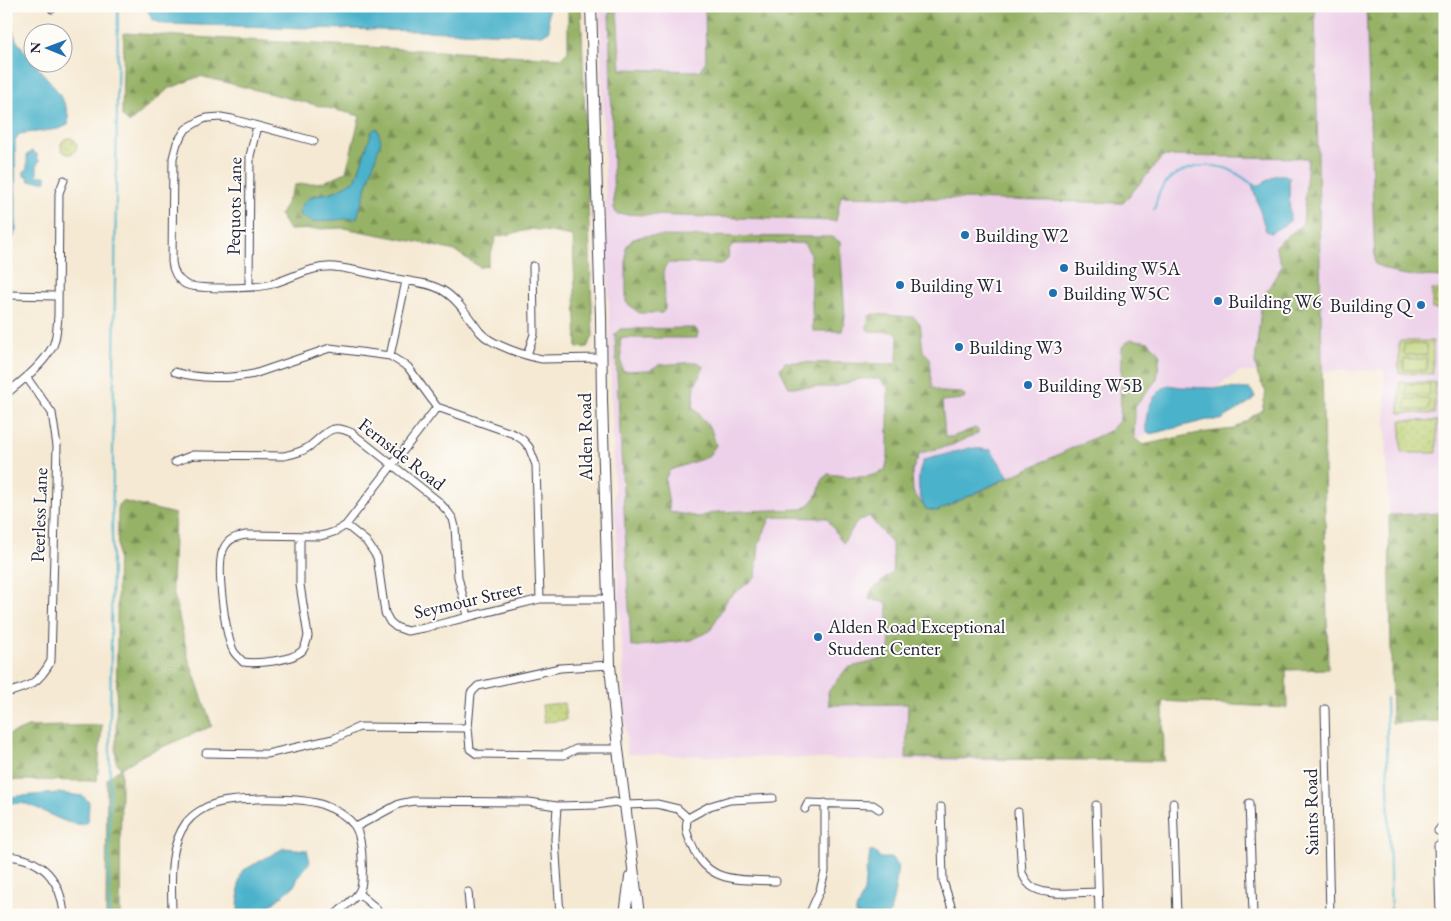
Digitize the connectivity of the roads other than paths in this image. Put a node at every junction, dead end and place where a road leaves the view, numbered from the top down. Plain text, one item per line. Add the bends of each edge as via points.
1 (591, 6) edge
2 (257, 126) junction
3 (314, 140) dead end
4 (64, 180) dead end
5 (533, 266) dead end
6 (406, 281) junction
7 (249, 286) junction
8 (8, 296) dead end
9 (57, 296) junction
10 (527, 354) junction
11 (390, 356) junction
12 (602, 358) junction
13 (175, 372) dead end
14 (27, 378) junction
15 (6, 394) edge
16 (437, 407) junction
17 (175, 462) dead end
18 (391, 465) junction
19 (346, 525) junction
20 (300, 537) junction
21 (607, 599) junction
22 (540, 600) junction
23 (468, 616) junction
24 (610, 665) junction
25 (6, 693) edge
26 (1325, 709) dead end
27 (468, 728) junction
28 (618, 749) junction
29 (206, 753) dead end
30 (773, 798) dead end
31 (825, 802) junction
32 (1173, 803) dead end
33 (1249, 803) dead end
34 (624, 805) junction
35 (1096, 805) dead end
36 (557, 806) junction
37 (941, 807) dead end
38 (805, 809) dead end
39 (879, 809) dead end
40 (1018, 812) dead end
41 (688, 818) junction
42 (1445, 822) edge
43 (356, 827) junction
44 (1438, 831) dead end
45 (1442, 845) edge
46 (6, 856) edge
47 (632, 866) junction
48 (776, 881) dead end
49 (468, 892) dead end
50 (1098, 892) junction
51 (359, 894) junction
52 (64, 915) edge
53 (172, 915) edge
54 (335, 915) edge
55 (379, 915) edge
56 (470, 915) edge
57 (560, 915) edge
58 (626, 915) edge
59 (639, 915) edge
60 (809, 915) edge
61 (954, 915) edge
62 (1098, 915) edge
63 (1177, 915) edge
64 (1253, 915) edge
65 (1330, 915) edge
66 (1440, 915) edge

1 - 12 street, Alden Road
2 - 3 street
2 - 7 street, Pequots Lane via 250,156
2 - 7 street via 221,117 201,120 177,142 173,158 172,262 176,274 184,283 194,287
4 - 9 street via 59,193
5 - 10 street via 534,334
6 - 7 street via 326,267 265,286
6 - 10 street via 442,290 459,303 485,336
6 - 11 street
8 - 9 street
9 - 14 street via 57,331 53,345
10 - 12 street via 542,359
11 - 13 street via 330,348 243,376 188,376
11 - 16 street via 408,367
12 - 21 street, Alden Road
14 - 15 street
14 - 25 street, Peerless Lane via 52,413 57,446 51,661 39,680
16 - 18 street
16 - 22 street via 514,434 529,447 536,465
17 - 18 street, Fernside Road via 194,455 284,456 310,447 326,431 336,428 352,433
18 - 19 street
18 - 23 street, Fernside Road via 438,501 453,519 458,577
19 - 20 street via 331,534
19 - 23 street, Seymour Street via 366,541 377,557 386,613 396,627 415,630
20 - 20 street via 300,584 308,636 301,651 290,656 243,662 234,651 228,632 220,566 224,547 236,537
21 - 22 street, Seymour Street
21 - 24 street, Alden Road
22 - 23 street, Seymour Street
24 - 27 street via 560,668 478,686 471,693
24 - 28 street, Alden Road
26 - 65 street, Saints Road
27 - 28 street via 470,749 477,754 564,755 576,749
27 - 29 street via 359,728 333,739 267,754
28 - 34 street, Alden Road
30 - 41 street via 730,800
31 - 38 street via 808,803
31 - 39 street via 873,805
31 - 60 street via 824,872
32 - 63 street
33 - 64 street
34 - 36 street via 615,802
34 - 41 street via 657,804 678,810
34 - 47 street, Alden Road
35 - 50 street
36 - 43 street via 529,802 413,801 398,804
36 - 57 street via 555,840
37 - 61 street via 943,881
40 - 50 street via 1022,873 1032,888 1054,893
41 - 48 street via 686,830 690,841 707,869 722,876
42 - 44 street
43 - 51 street via 363,871
43 - 53 street via 322,804 296,800 251,800 209,806 187,821 174,850
45 - 66 street
46 - 52 street via 33,862 50,875 59,889
47 - 58 street, Alden Road
47 - 59 street, Alden Road
49 - 56 street
50 - 62 street
51 - 54 street
51 - 55 street via 376,908

